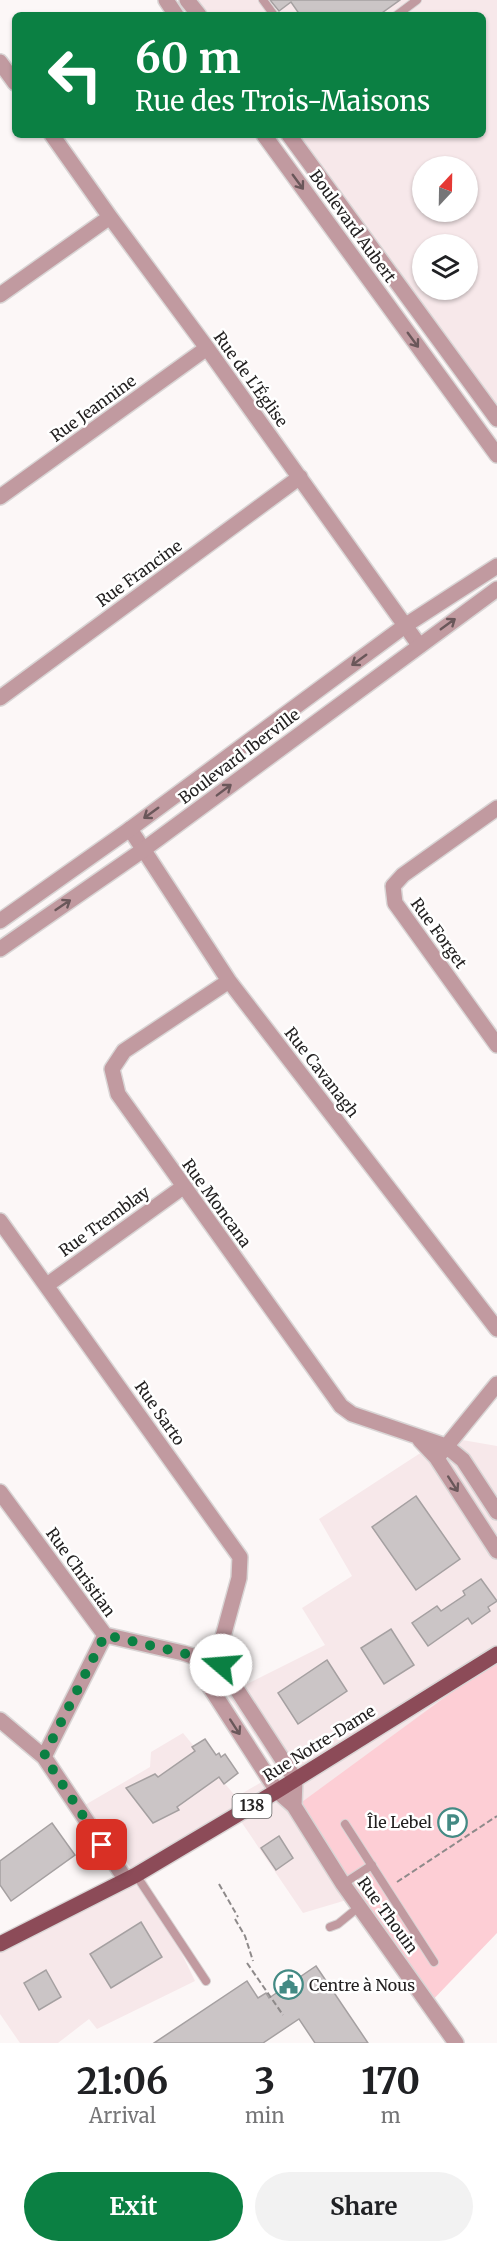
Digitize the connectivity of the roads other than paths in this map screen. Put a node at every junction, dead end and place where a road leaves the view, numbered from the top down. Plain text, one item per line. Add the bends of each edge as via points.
1 (187, 0) edge
2 (417, 0) edge
3 (197, 12) edge
4 (401, 12) edge
5 (0, 62) edge
6 (9, 83) edge
7 (54, 138) edge
8 (266, 138) edge
9 (291, 138) edge
10 (110, 217) junction
11 (0, 295) edge
12 (207, 348) junction
13 (497, 419) edge
14 (497, 455) edge
15 (300, 477) junction
16 (0, 497) edge
17 (491, 570) edge
18 (497, 589) edge
19 (406, 625) junction
20 (419, 645) junction
21 (0, 698) edge
22 (497, 808) edge
23 (130, 829) junction
24 (143, 850) junction
25 (0, 920) edge
26 (15, 938) junction
27 (0, 949) edge
28 (229, 981) junction
29 (497, 1045) edge
30 (183, 1187) junction
31 (0, 1221) edge
32 (47, 1285) junction
33 (497, 1329) edge
34 (497, 1384) edge
35 (441, 1452) junction
36 (0, 1492) edge
37 (497, 1512) edge
38 (497, 1551) edge
39 (105, 1635) junction
40 (497, 1654) edge
41 (214, 1663) junction
42 (0, 1720) edge
43 (44, 1756) junction
44 (295, 1779) junction
45 (277, 1791) junction
46 (294, 1806) junction
47 (345, 1824) dead end
48 (372, 1865) junction
49 (131, 1878) junction
50 (343, 1884) junction
51 (360, 1906) junction
52 (330, 1927) dead end
53 (0, 1944) edge
54 (434, 1962) dead end
55 (206, 1981) dead end
56 (456, 2043) edge

1 - 3 street
2 - 4 lane
5 - 6 street
7 - 10 street, Rue de L'Église
8 -> 14 street, Boulevard Aubert
9 - 13 street, Boulevard Aubert
10 - 11 street
10 - 12 street, Rue de L'Église
12 - 15 street, Rue de L'Église
12 - 16 street, Rue Jeannine
15 - 19 street, Rue de L'Église
15 - 21 street, Rue Francine
17 - 18 street
17 - 19 street, Boulevard Iberville
20 -> 18 street, Boulevard Iberville
19 - 20 street, Rue de L'Église
19 -> 23 street, Boulevard Iberville
24 -> 20 street, Boulevard Iberville
22 - 29 street, Rue Forget via 393,886 395,903
23 - 24 street, Rue Cavanagh
23 - 25 street, Boulevard Iberville
26 -> 24 street, Boulevard Iberville
24 - 28 street, Rue Cavanagh
25 - 26 street
26 - 27 street, Boulevard Iberville
28 - 30 street, Rue Moncana via 124,1051 112,1069 118,1094
28 - 33 street, Rue Cavanagh
30 - 32 street, Rue Tremblay
30 - 35 street, Rue Moncana via 341,1406
31 - 32 street, Rue Sarto
32 - 41 street, Rue Sarto via 240,1557 239,1578 221,1639 211,1651
34 - 35 street
35 - 37 street, Rue Moncana via 463,1460
35 -> 38 street
36 - 39 street, Rue Christian
39 - 41 street, Rue Christian
39 - 43 street
40 - 44 main road, Rue Notre-Dame / 138
41 - 44 street
41 -> 45 street via 208,1684
42 - 43 street
43 - 49 street
44 - 45 main road, Rue Notre-Dame / 138
44 - 46 street
45 - 46 street, Rue Thouin
45 - 49 main road, Rue Notre-Dame / 138
46 - 50 street, Rue Thouin
47 - 48 lane
48 - 50 lane
48 - 54 lane
49 - 53 main road, Rue Notre-Dame / 138
49 - 55 lane
50 - 51 street, Rue Thouin
51 - 52 lane
51 - 56 street, Rue Thouin

